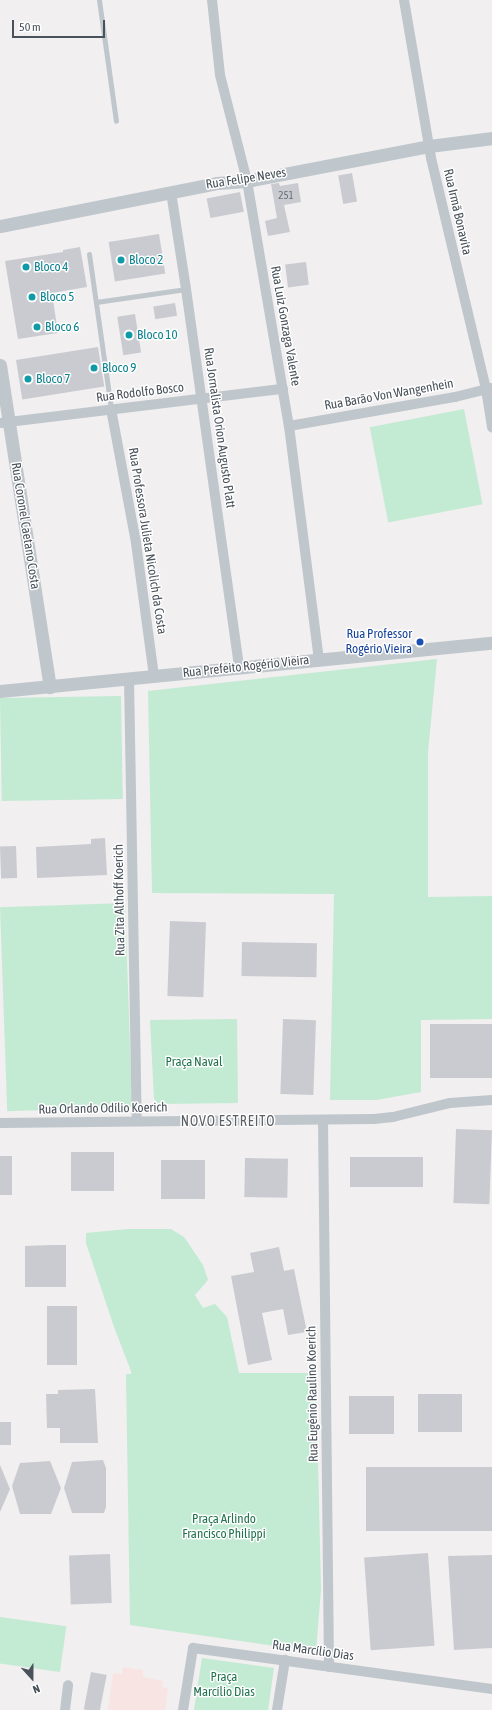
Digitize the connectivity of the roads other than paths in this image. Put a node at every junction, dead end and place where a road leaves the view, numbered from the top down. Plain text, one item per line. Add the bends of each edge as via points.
1 (99, 0) edge
2 (212, 0) edge
3 (404, 0) edge
4 (116, 121) dead end
5 (492, 138) edge
6 (429, 146) junction
7 (248, 181) junction
8 (171, 192) junction
9 (0, 226) edge
10 (89, 254) dead end
11 (186, 289) junction
12 (96, 302) junction
13 (0, 365) edge
14 (489, 388) edge
15 (283, 389) junction
16 (201, 398) junction
17 (111, 409) junction
18 (4, 423) edge
19 (289, 426) junction
20 (492, 428) edge
21 (492, 643) edge
22 (319, 659) junction
23 (239, 668) junction
24 (154, 677) junction
25 (129, 678) junction
26 (50, 687) junction
27 (0, 691) edge
28 (492, 1100) edge
29 (323, 1120) junction
30 (136, 1121) junction
31 (0, 1123) edge
32 (284, 1660) junction
33 (329, 1666) junction
34 (68, 1685) dead end
35 (492, 1689) edge
36 (65, 1710) edge
37 (184, 1710) edge
38 (277, 1710) edge

1 - 4 lane
2 - 7 street, Rua Luiz Gonzaga Valente via 220,75
3 - 6 street, Rua Irmã Bonavita
5 - 6 street, Rua Felipe Neves
6 - 7 street, Rua Felipe Neves
6 - 14 street, Rua Irmã Bonavita
7 - 8 street, Rua Felipe Neves via 217,183
7 - 15 street, Rua Luiz Gonzaga Valente
8 - 9 street, Rua Felipe Neves
8 - 11 street, Rua Jornalista Orion Augusto Platt
10 - 12 lane
11 - 12 lane
11 - 16 street, Rua Jornalista Orion Augusto Platt
12 - 17 lane
13 - 18 street, Rua Coronel Caetano Costa
14 - 19 street, Rua Barão Von Wangenhein via 455,397
14 - 20 street, Rua Irmã Bonavita
15 - 16 street, Rua Rodolfo Bosco
15 - 19 street, Rua Luiz Gonzaga Valente
16 - 17 street, Rua Rodolfo Bosco
16 - 23 street, Rua Jornalista Orion Augusto Platt
17 - 18 street, Rua Rodolfo Bosco
17 - 24 street, Rua Professora Julieta Nicolich da Costa via 136,543
18 - 26 street, Rua Coronel Caetano Costa
19 - 22 street, Rua Luiz Gonzaga Valente
21 - 22 street, Rua Prefeito Rogério Vieira
22 - 23 street, Rua Prefeito Rogério Vieira
23 - 24 street, Rua Prefeito Rogério Vieira
24 - 25 street, Rua Prefeito Rogério Vieira
25 - 26 street, Rua Prefeito Rogério Vieira
25 - 30 street, Rua Zita Althoff Koerich
26 - 27 street, Rua Prefeito Rogério Vieira
28 - 29 street, Rua Orlando Odílio Koerich via 450,1103 380,1119
29 - 30 street, Rua Orlando Odílio Koerich
29 - 33 street, Rua Eugênio Raulino Koerich
30 - 31 street, Rua Orlando Odílio Koerich
32 - 33 street, Rua Marcílio Dias
32 - 37 street, Rua Marcílio Dias via 193,1648
32 - 38 street
33 - 35 street, Rua Marcílio Dias
34 - 36 street

